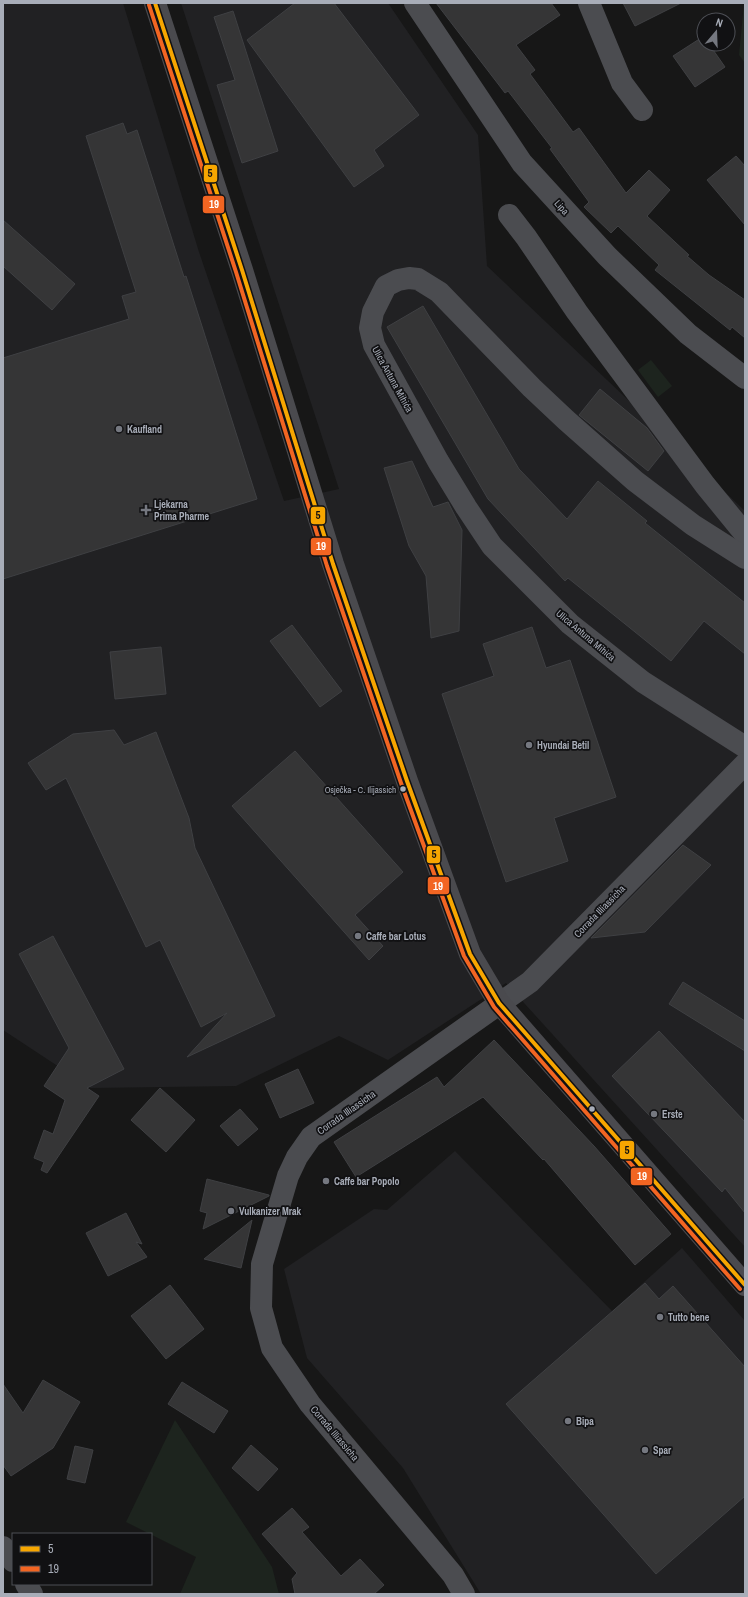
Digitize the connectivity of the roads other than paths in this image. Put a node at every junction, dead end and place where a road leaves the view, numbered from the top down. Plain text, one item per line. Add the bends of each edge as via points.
1 (155, 3) edge
2 (415, 3) edge
3 (589, 3) edge
4 (642, 110) dead end
5 (509, 215) dead end
6 (745, 378) edge
7 (745, 534) edge
8 (745, 558) edge
9 (745, 747) edge
10 (745, 764) edge
11 (499, 1003) junction
12 (745, 1285) edge
13 (3, 1547) edge
14 (12, 1560) edge
15 (27, 1585) edge
16 (32, 1594) edge
17 (464, 1594) edge

1 - 11 main road via 242,270 333,564 407,781 470,954
2 - 6 street, Lipa via 522,163 606,256 688,334
3 - 4 street via 622,83
5 - 7 street via 705,486
8 - 9 street, Ulica Antuna Mihića via 693,525 635,481 532,388 439,292 418,279 398,280 386,286 373,312 370,328 374,345 438,461 492,546 570,624 643,682
10 - 11 street, Corrada Illiassicha via 530,982
11 - 12 main road
11 - 17 street, Corrada Illiassicha via 311,1137 297,1157 287,1180 262,1264 261,1308 272,1348 310,1404 453,1575
13 - 14 street
15 - 16 street

